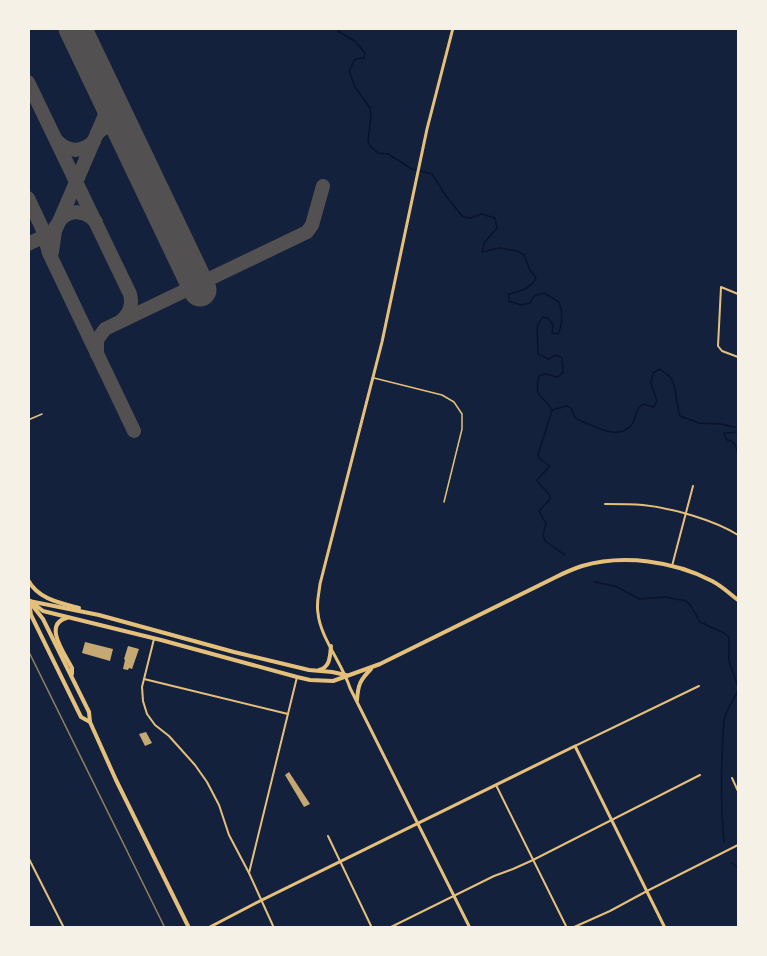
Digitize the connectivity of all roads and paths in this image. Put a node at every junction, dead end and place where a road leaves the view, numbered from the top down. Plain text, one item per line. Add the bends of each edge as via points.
1 (453, 28) edge
2 (738, 294) edge
3 (738, 357) edge
4 (373, 378) junction
5 (42, 414) dead end
6 (28, 420) edge
7 (693, 486) dead end
8 (444, 502) dead end
9 (605, 504) dead end
10 (685, 514) junction
11 (738, 535) edge
12 (672, 566) junction
13 (28, 580) edge
14 (29, 600) edge
15 (738, 600) edge
16 (99, 615) junction
17 (68, 617) junction
18 (154, 639) junction
19 (331, 646) junction
20 (372, 668) junction
21 (315, 670) junction
22 (346, 675) junction
23 (72, 677) junction
24 (297, 677) junction
25 (144, 679) junction
26 (699, 686) dead end
27 (357, 700) junction
28 (288, 714) junction
29 (90, 722) junction
30 (575, 746) junction
31 (700, 775) dead end
32 (732, 778) dead end
33 (496, 785) junction
34 (738, 791) edge
35 (612, 819) junction
36 (418, 823) junction
37 (328, 836) dead end
38 (738, 845) edge
39 (28, 857) edge
40 (533, 860) junction
41 (340, 862) junction
42 (249, 873) junction
43 (647, 891) junction
44 (454, 896) junction
45 (260, 900) junction
46 (64, 927) edge
47 (189, 927) edge
48 (208, 927) edge
49 (274, 927) edge
50 (372, 927) edge
51 (389, 927) edge
52 (470, 927) edge
53 (567, 927) edge
54 (572, 927) edge
55 (665, 927) edge

1 - 4 street
2 - 3 street via 721,287 718,346
4 - 8 lane via 442,395 454,402 462,414 462,429
4 - 19 street via 320,584 317,611
5 - 6 lane
7 - 10 street
9 - 10 street via 645,505
10 - 11 street
10 - 12 street
12 - 15 highway via 714,582
12 - 20 highway via 616,561 580,567
13 - 16 highway via 50,600
14 - 16 highway
14 - 17 highway via 43,611
14 - 23 highway
14 - 29 highway via 31,615 81,717
16 - 21 highway
17 - 18 highway
17 - 23 highway via 58,622 55,634 72,668
18 - 24 highway
18 - 25 street
19 - 21 highway via 328,663
19 - 22 street
20 - 22 highway
20 - 27 highway via 358,686
21 - 22 highway
22 - 24 highway via 333,681
22 - 27 street
23 - 29 highway
24 - 28 street
25 - 28 street
25 - 42 street via 142,695 147,714 207,782
26 - 30 street
27 - 36 street
28 - 42 street
29 - 47 highway
30 - 33 street
30 - 35 street
31 - 35 street
32 - 34 street
33 - 36 street
33 - 40 street
35 - 40 street
35 - 43 street
36 - 41 street
36 - 44 street
37 - 41 street
38 - 43 street
39 - 46 street
40 - 44 street
40 - 53 street
41 - 45 street
41 - 50 street
42 - 45 street
43 - 54 street
43 - 55 street
44 - 51 street
44 - 52 street
45 - 48 street
45 - 49 street

